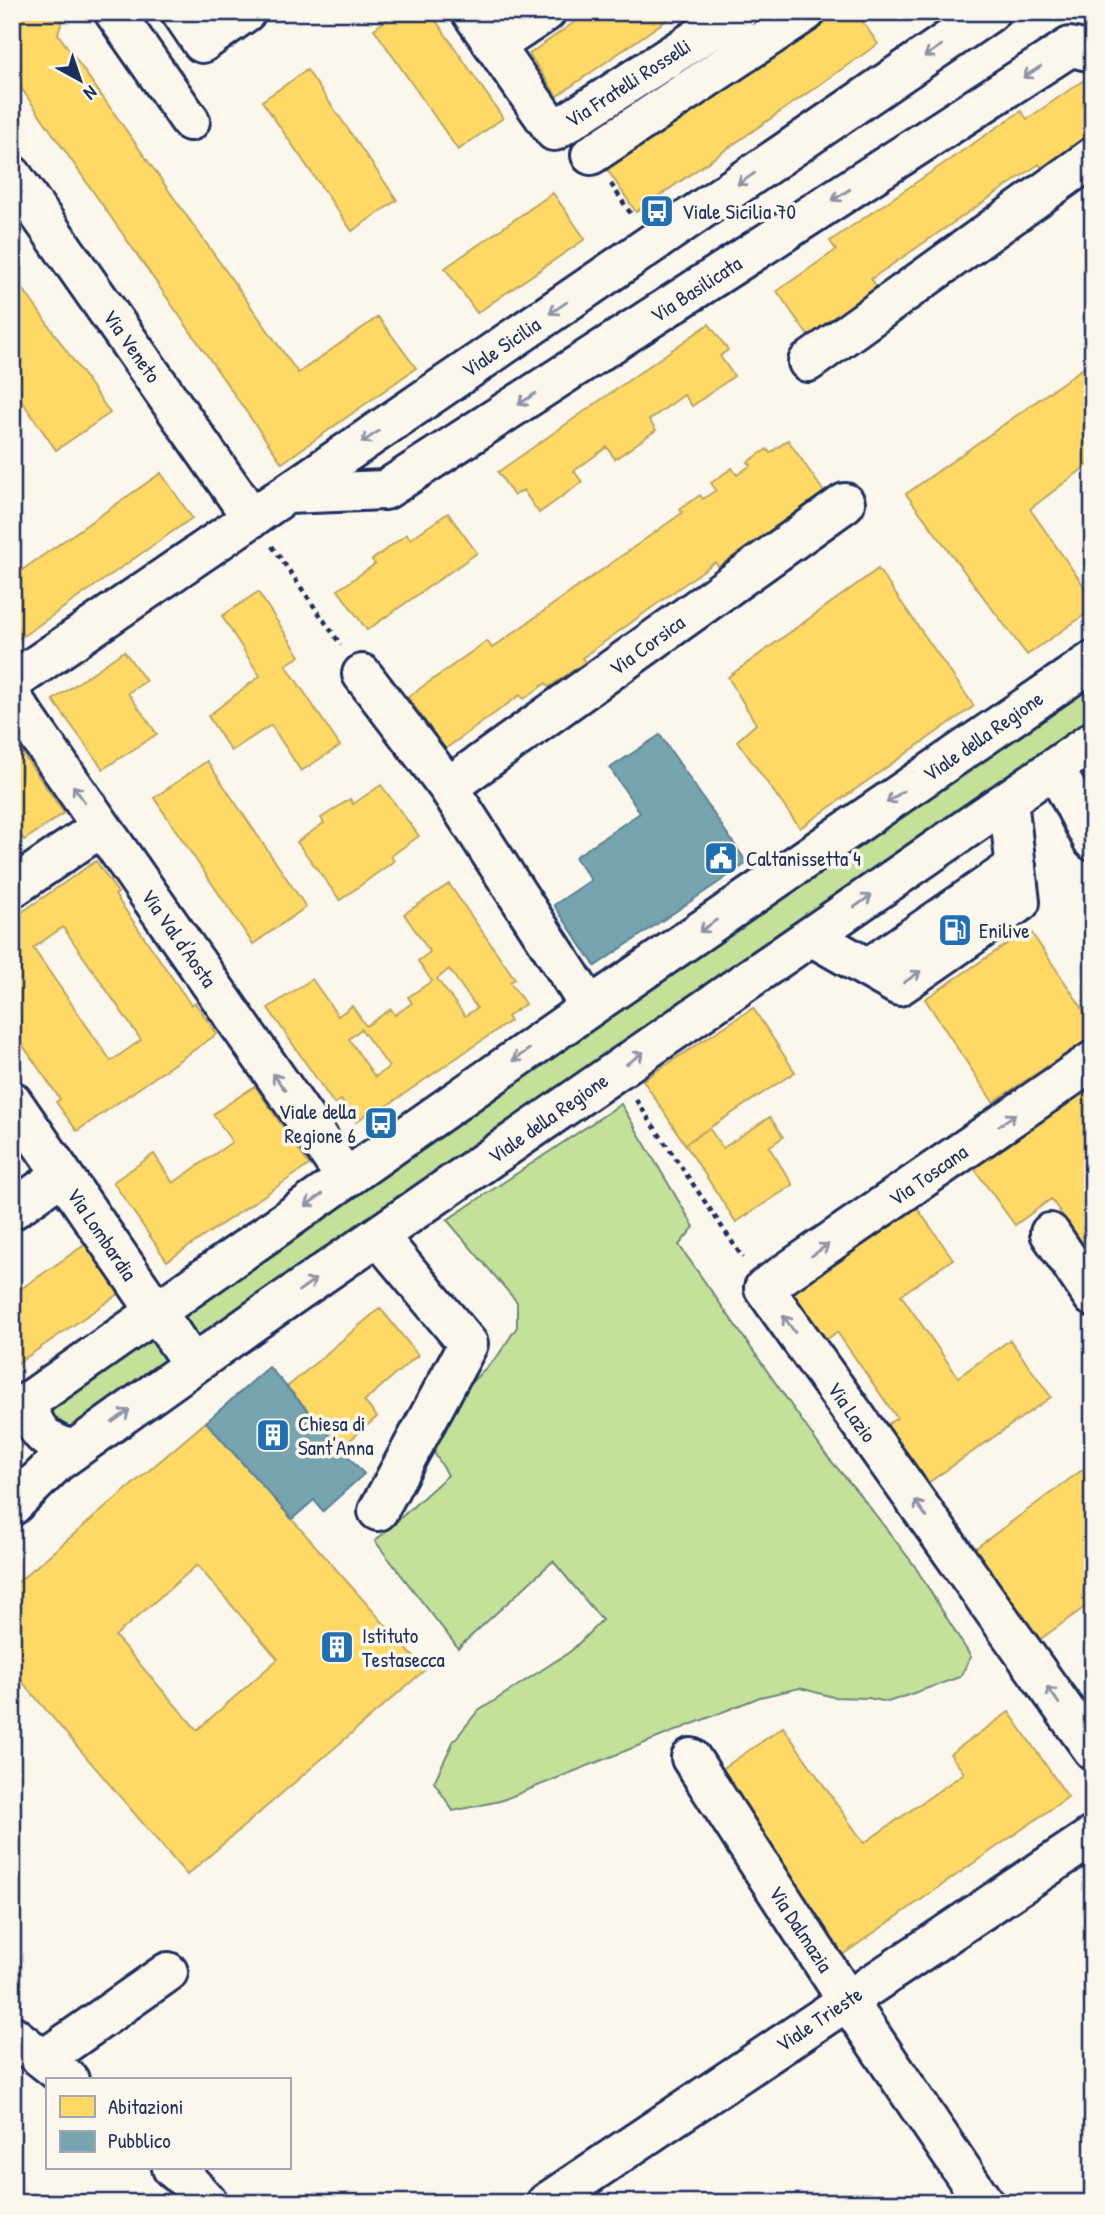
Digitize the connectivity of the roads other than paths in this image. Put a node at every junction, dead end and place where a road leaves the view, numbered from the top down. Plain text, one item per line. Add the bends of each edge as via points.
1 (114, 12) edge
2 (181, 12) edge
3 (246, 12) edge
4 (471, 12) edge
5 (546, 12) edge
6 (737, 12) edge
7 (806, 12) edge
8 (990, 12) edge
9 (495, 46) junction
10 (1093, 52) edge
11 (190, 121) dead end
12 (591, 155) dead end
13 (1093, 157) edge
14 (12, 175) edge
15 (808, 362) dead end
16 (287, 494) junction
17 (845, 503) dead end
18 (252, 517) junction
19 (1093, 661) edge
20 (362, 674) road end
21 (12, 682) edge
22 (12, 698) edge
23 (1093, 741) edge
24 (1055, 768) junction
25 (448, 787) junction
26 (1008, 800) junction
27 (102, 827) junction
28 (1093, 841) edge
29 (12, 888) edge
30 (811, 936) junction
31 (590, 1007) junction
32 (1093, 1061) edge
33 (12, 1101) edge
34 (62, 1175) junction
35 (346, 1178) junction
36 (12, 1210) edge
37 (1051, 1233) dead end
38 (378, 1236) junction
39 (764, 1288) joint
40 (1093, 1297) edge
41 (155, 1311) junction
42 (193, 1365) junction
43 (19, 1408) edge
44 (74, 1450) junction
45 (12, 1506) edge
46 (378, 1511) dead end
47 (1093, 1750) edge
48 (691, 1758) dead end
49 (1093, 1836) edge
50 (168, 1972) dead end
51 (848, 2000) junction
52 (12, 2035) edge
53 (56, 2070) edge
54 (175, 2170) edge
55 (208, 2203) edge
56 (546, 2203) edge
57 (984, 2203) edge

1 - 11 street
2 - 3 street via 202,43
4 - 9 street
5 - 9 street
6 - 9 street, Via Fratelli Rosselli via 554,131
7 - 12 street
8 -> 16 street, Viale Sicilia
10 -> 16 street, Via Basilicata via 1070,47 385,490
13 - 15 street
14 - 18 street, Via Veneto
16 - 18 street, Viale Sicilia
17 - 25 street, Via Corsica
18 - 21 street, Viale Sicilia
19 -> 31 street, Viale della Regione
20 - 25 street
27 -> 22 street, Via Val d'Aosta
23 - 24 street, Viale della Regione
24 - 26 street, Viale della Regione
24 - 28 street
25 - 31 street
30 -> 26 street, Viale della Regione
30 -> 26 street via 868,968 1016,866
27 - 29 street
35 -> 27 street, Via Val d'Aosta
38 -> 30 street, Viale della Regione
31 -> 35 street, Viale della Regione
39 -> 32 street, Via Toscana
33 - 34 street, Via Lombardia
34 - 36 street
34 - 41 street, Via Lombardia
35 -> 41 street, Viale della Regione
37 - 40 street
42 -> 38 street, Viale della Regione
38 - 46 street via 468,1344
47 -> 39 street, Via Lazio
41 - 42 street, Via Lombardia
41 - 43 street, Viale della Regione
44 -> 42 street, Viale della Regione
43 - 44 street via 42,1435
44 - 45 street, Viale della Regione
48 - 51 street, Via Dalmazia
49 - 51 street, Viale Trieste
50 - 53 street
51 - 56 street, Viale Trieste
51 - 57 street, Via Dalmazia
52 - 53 street
54 - 55 street

